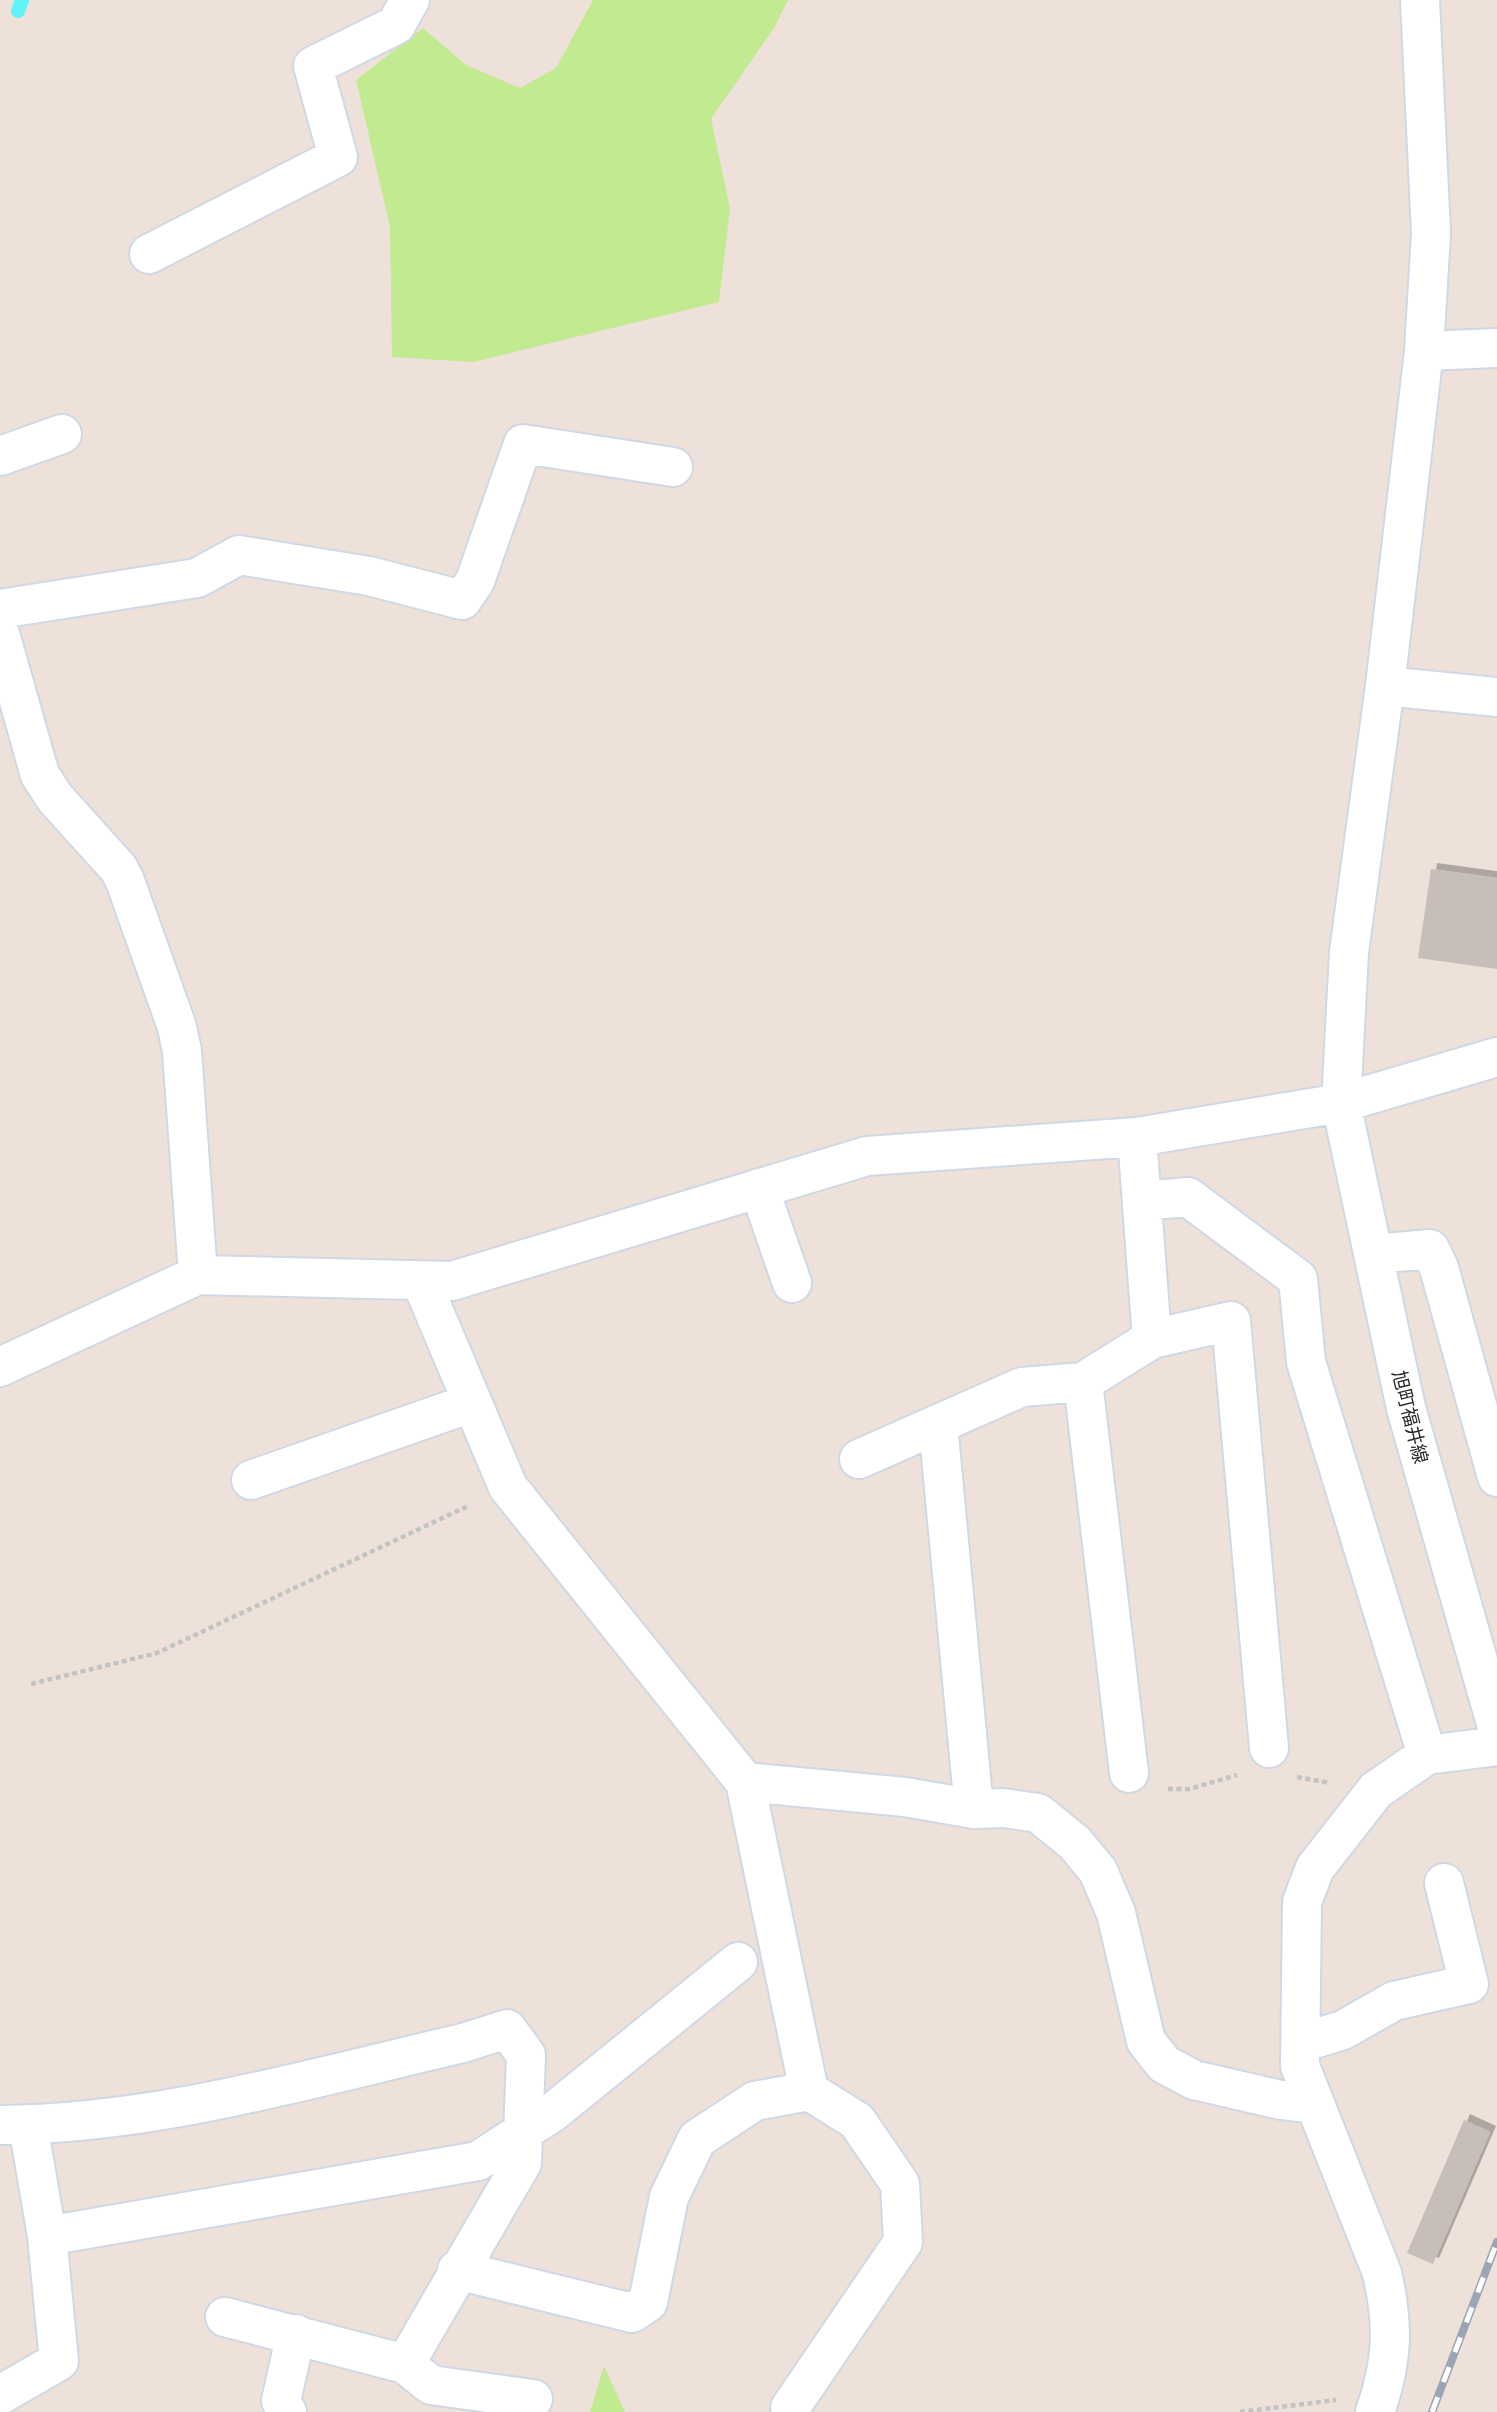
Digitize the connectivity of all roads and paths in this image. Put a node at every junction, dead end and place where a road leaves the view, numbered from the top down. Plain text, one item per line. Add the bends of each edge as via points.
1 (410, 0) edge
2 (1420, 0) edge
3 (149, 254) dead end
4 (1497, 348) edge
5 (1424, 352) junction
6 (62, 434) dead end
7 (0, 456) edge
8 (673, 467) dead end
9 (0, 609) edge
10 (0, 634) edge
11 (1385, 686) junction
12 (1497, 697) edge
13 (1497, 1057) edge
14 (1341, 1103) junction
15 (1137, 1137) junction
16 (760, 1188) junction
17 (1142, 1201) junction
18 (1374, 1254) junction
19 (198, 1275) junction
20 (422, 1283) junction
21 (792, 1283) dead end
22 (1152, 1339) junction
23 (0, 1367) edge
24 (1083, 1382) junction
25 (471, 1403) junction
26 (938, 1424) junction
27 (859, 1459) dead end
28 (1497, 1477) edge
29 (251, 1480) dead end
30 (508, 1487) junction
31 (31, 1684) dead end
32 (1497, 1727) edge
33 (1497, 1746) edge
34 (1269, 1748) dead end
35 (1427, 1755) junction
36 (1129, 1773) dead end
37 (1240, 1774) dead end
38 (1294, 1777) dead end
39 (745, 1782) junction
40 (1165, 1788) dead end
41 (1376, 1790) junction
42 (974, 1809) junction
43 (1444, 1883) dead end
44 (738, 1962) dead end
45 (1301, 2043) junction
46 (809, 2091) junction
47 (1313, 2104) junction
48 (14, 2125) edge
49 (525, 2132) junction
50 (47, 2236) junction
51 (457, 2270) junction
52 (225, 2317) dead end
53 (296, 2334) junction
54 (405, 2364) junction
55 (0, 2395) edge
56 (533, 2399) dead end
57 (1379, 2403) edge
58 (790, 2408) dead end
59 (287, 2412) edge
60 (1240, 2412) edge

1 - 3 street via 396,25 313,66 338,157
2 - 5 street, 旭町福井線 via 1431,233
4 - 5 street
5 - 11 street, 旭町福井線
6 - 7 street
8 - 9 street via 523,444 475,581 462,600 369,576 239,555 197,578
10 - 19 street via 40,775 125,881 177,1027
11 - 12 street
11 - 14 street, 旭町福井線 via 1349,952
13 - 14 street
14 - 15 street
14 - 18 street, 旭町福井線
15 - 16 street via 866,1156
15 - 17 street
16 - 20 street via 452,1282
16 - 21 street
17 - 22 street
17 - 35 street via 1188,1197 1298,1279 1306,1362
18 - 28 street via 1430,1249
18 - 32 street, 旭町福井線 via 1406,1408
19 - 20 street
19 - 23 street
20 - 25 street
22 - 24 street
22 - 34 street via 1231,1321
24 - 26 street via 1022,1387
24 - 36 street
25 - 29 street
25 - 30 street
26 - 27 street
26 - 42 street
30 - 31 path via 157,1653
30 - 39 street
33 - 35 street
35 - 41 street
37 - 40 path via 1189,1790
38 - 41 path
39 - 42 street via 905,1797
39 - 46 street
41 - 45 street via 1315,1868 1302,1902
42 - 47 street via 1038,1814 1075,1843 1097,1871 1116,1913 1146,2041 1164,2064 1194,2080
43 - 45 street via 1469,1984 1394,2001 1343,2030
44 - 49 street
45 - 47 street via 1300,2066
46 - 51 street via 755,2101 697,2139 669,2197 648,2302 632,2312
46 - 58 street via 857,2121 900,2184 903,2242
47 - 57 street via 1382,2273 1392,2328
48 - 49 street via 178,2108 507,2029 526,2055
48 - 50 street
49 - 50 street via 478,2161
49 - 51 street via 522,2162
50 - 55 street via 60,2361
51 - 54 street
52 - 53 street
53 - 54 street
53 - 59 street via 281,2402
54 - 56 street via 431,2385
57 - 60 path

